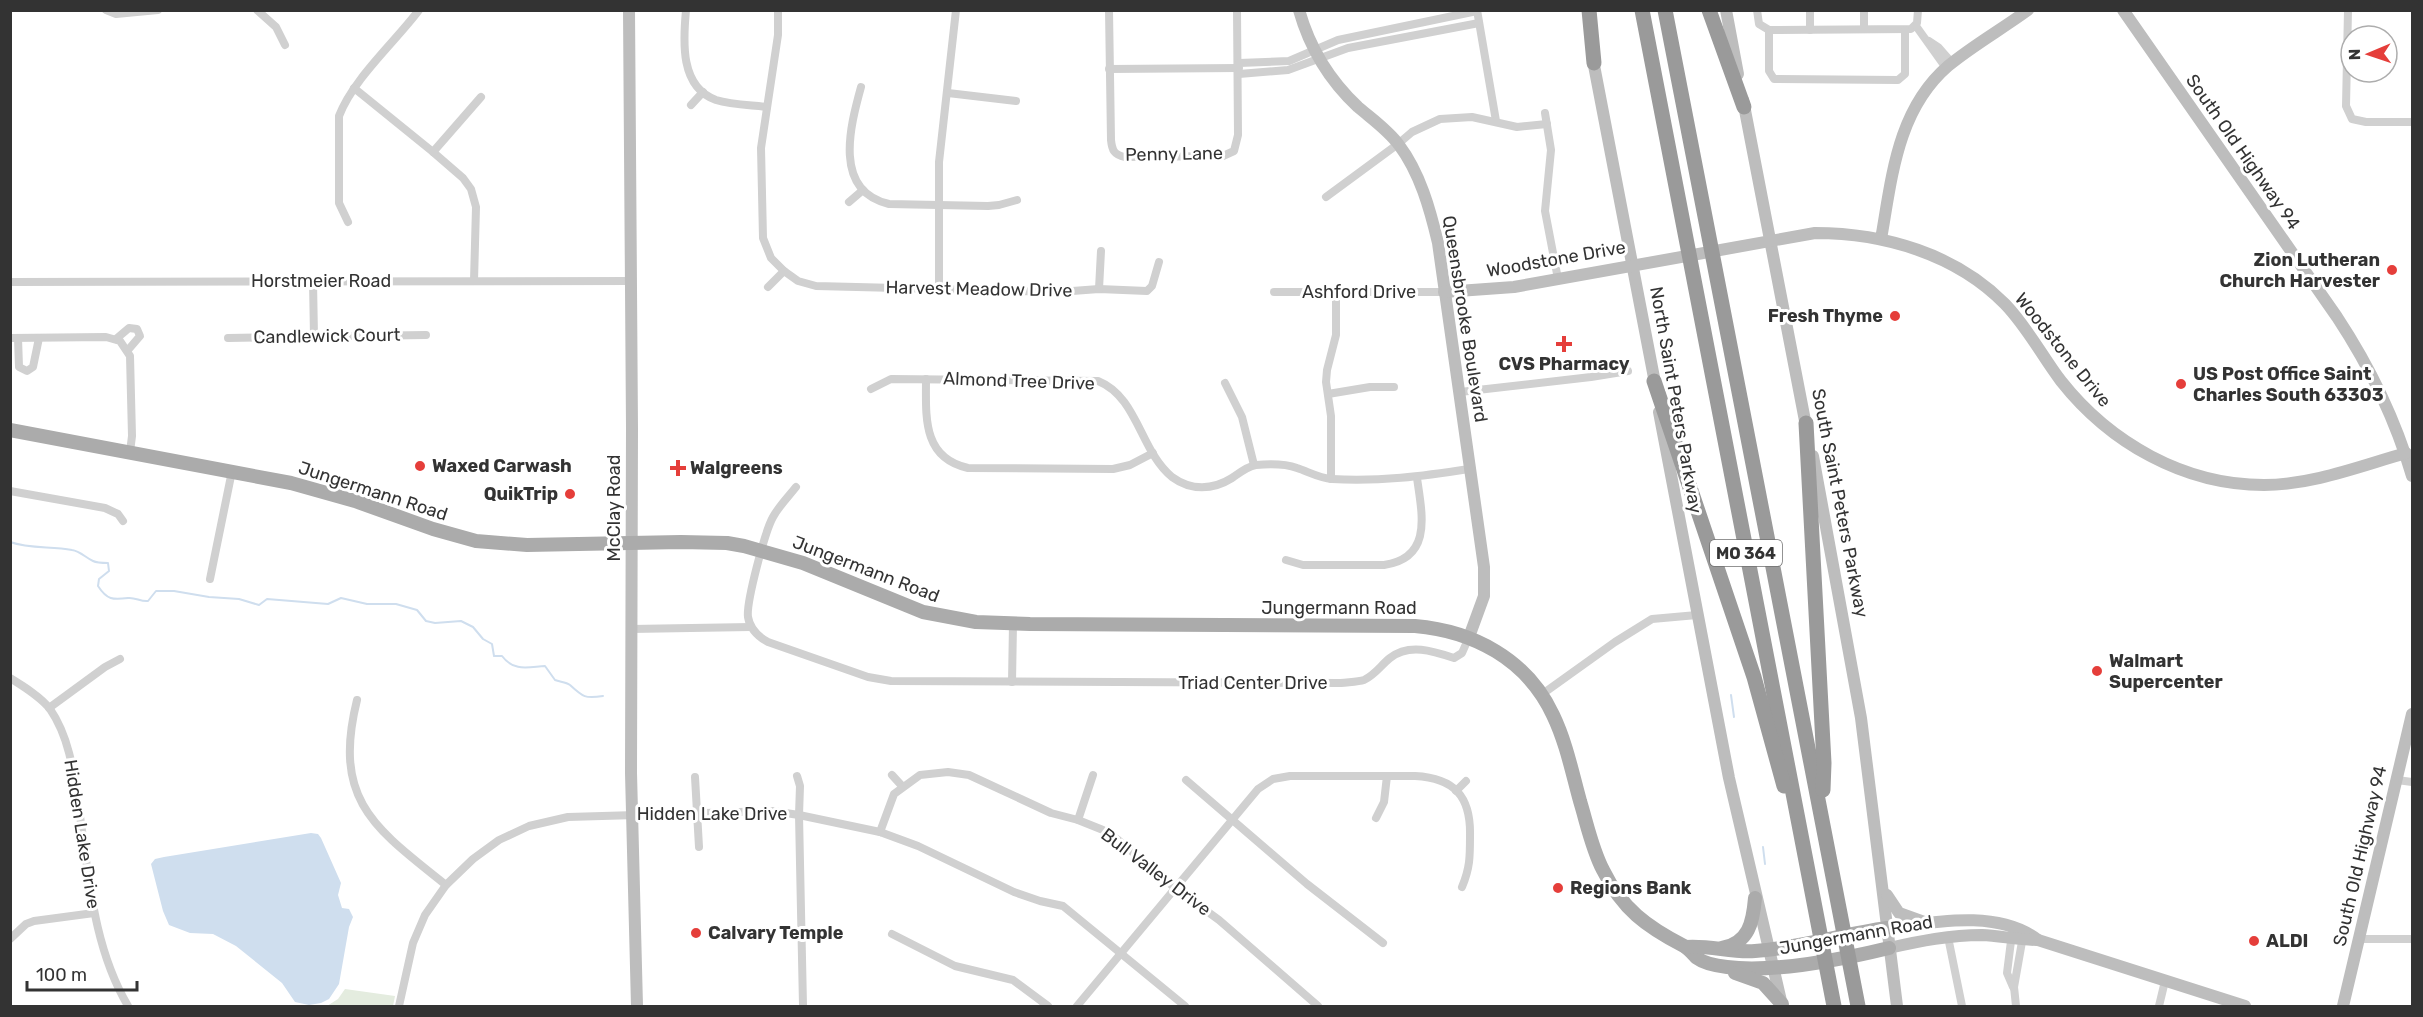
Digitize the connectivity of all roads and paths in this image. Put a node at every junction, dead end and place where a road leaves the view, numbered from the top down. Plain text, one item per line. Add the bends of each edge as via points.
1 (106, 10) edge
2 (158, 10) edge
3 (257, 10) edge
4 (629, 10) edge
5 (686, 10) edge
6 (778, 10) edge
7 (956, 10) edge
8 (1109, 10) edge
9 (1237, 10) edge
10 (1299, 10) edge
11 (1581, 10) edge
12 (1589, 10) edge
13 (1642, 10) edge
14 (1665, 10) edge
15 (1709, 10) edge
16 (1726, 10) edge
17 (1757, 10) edge
18 (1810, 10) edge
19 (1864, 10) edge
20 (1918, 10) edge
21 (2028, 10) edge
22 (2348, 10) edge
23 (1478, 11) edge
24 (415, 12) edge
25 (2126, 14) edge
26 (1479, 23) junction
27 (1916, 26) junction
28 (1864, 29) junction
29 (1769, 30) junction
30 (1810, 30) junction
31 (1905, 30) junction
32 (285, 45) dead end
33 (1317, 55) junction
34 (1594, 63) junction
35 (1949, 66) junction
36 (1239, 68) junction
37 (1109, 69) junction
38 (861, 87) dead end
39 (354, 88) junction
40 (703, 92) junction
41 (948, 93) junction
42 (481, 97) dead end
43 (1016, 101) dead end
44 (691, 105) dead end
45 (767, 107) junction
46 (1744, 107) junction
47 (1545, 113) dead end
48 (1496, 121) junction
49 (2412, 122) edge
50 (1547, 124) junction
51 (1398, 144) junction
52 (433, 152) junction
53 (863, 190) junction
54 (1326, 197) dead end
55 (1017, 200) dead end
56 (849, 202) dead end
57 (939, 206) junction
58 (348, 222) dead end
59 (1881, 239) junction
60 (1772, 240) junction
61 (1101, 251) dead end
62 (1159, 262) dead end
63 (1632, 264) junction
64 (783, 271) junction
65 (1558, 279) junction
66 (313, 281) junction
67 (474, 281) junction
68 (632, 281) junction
69 (10, 282) edge
70 (768, 287) dead end
71 (939, 288) junction
72 (1099, 289) junction
73 (1274, 292) dead end
74 (1336, 292) junction
75 (1443, 292) junction
76 (426, 335) dead end
77 (314, 337) junction
78 (14, 338) edge
79 (39, 338) junction
80 (228, 338) dead end
81 (116, 339) junction
82 (128, 350) junction
83 (1628, 371) dead end
84 (927, 379) junction
85 (1654, 381) junction
86 (1225, 384) dead end
87 (1394, 387) dead end
88 (872, 389) dead end
89 (1460, 392) junction
90 (1328, 394) junction
91 (1806, 423) junction
92 (10, 430) edge
93 (130, 452) junction
94 (2410, 452) edge
95 (1153, 453) junction
96 (1254, 465) junction
97 (1469, 469) junction
98 (232, 471) junction
99 (2412, 476) edge
100 (1417, 478) junction
101 (1331, 479) junction
102 (796, 488) dead end
103 (10, 490) edge
104 (123, 521) dead end
105 (631, 543) junction
106 (763, 550) junction
107 (1286, 560) dead end
108 (210, 579) dead end
109 (1697, 615) junction
110 (1013, 624) junction
111 (751, 627) junction
112 (631, 629) junction
113 (1469, 636) junction
114 (120, 659) dead end
115 (10, 678) edge
116 (1012, 682) junction
117 (1541, 695) junction
118 (357, 700) dead end
119 (49, 708) junction
120 (2412, 714) edge
121 (892, 775) dead end
122 (1093, 776) dead end
123 (1387, 776) junction
124 (695, 777) dead end
125 (797, 777) dead end
126 (1186, 780) dead end
127 (2397, 780) junction
128 (1466, 781) dead end
129 (2412, 782) edge
130 (902, 786) junction
131 (1456, 791) junction
132 (698, 813) junction
133 (633, 814) junction
134 (799, 815) junction
135 (1822, 817) junction
136 (1376, 818) dead end
137 (1078, 820) junction
138 (1232, 820) junction
139 (1800, 831) junction
140 (880, 832) junction
141 (699, 848) dead end
142 (446, 885) junction
143 (1462, 887) dead end
144 (1175, 888) junction
145 (1883, 888) junction
146 (1755, 898) junction
147 (94, 913) junction
148 (1928, 923) junction
149 (1887, 928) junction
150 (2018, 933) junction
151 (892, 934) dead end
152 (1948, 937) junction
153 (10, 939) edge
154 (2360, 939) junction
155 (2412, 939) edge
156 (1383, 943) dead end
157 (1686, 948) junction
158 (1889, 948) junction
159 (1718, 949) junction
160 (1768, 949) junction
161 (1122, 952) junction
162 (1726, 967) junction
163 (1773, 968) junction
164 (2165, 981) junction
165 (1782, 1005) edge
166 (128, 1006) edge
167 (399, 1006) edge
168 (637, 1006) edge
169 (803, 1006) edge
170 (1048, 1006) edge
171 (1077, 1006) edge
172 (1185, 1006) edge
173 (1318, 1006) edge
174 (1834, 1006) edge
175 (1858, 1006) edge
176 (1897, 1006) edge
177 (1962, 1006) edge
178 (2016, 1006) edge
179 (2159, 1006) edge
180 (2245, 1006) edge
181 (2342, 1006) edge

1 - 2 street via 116,14
3 - 32 street via 276,27
4 - 68 main road, McClay Road
5 - 40 street via 685,52 690,78
6 - 45 street, Harvest Meadow Drive
7 - 41 street
8 - 37 street, Penny Lane
9 - 36 street, Penny Lane
10 - 33 main road, Queensbrooke Boulevard
11 - 34 main road, North Saint Peters Parkway
12 - 34 highway
13 - 139 highway, MO 364
14 - 135 highway, MO 364
15 - 46 highway
16 - 46 main road, South Saint Peters Parkway
17 - 29 street via 1759,24
18 - 30 street
19 - 28 street
20 - 27 street
21 - 35 main road
22 - 49 street via 2346,106 2352,119
23 - 26 street
23 - 33 street via 1338,40
24 - 39 street
25 - 94 main road, South Old Highway 94 via 2350,336 2370,368
26 - 33 street
26 - 48 street
27 - 31 street
27 - 35 street
28 - 30 street
28 - 31 street
29 - 30 street
29 - 31 street via 1769,71 1774,79 1898,80 1905,74
33 - 36 street via 1275,72
33 - 51 main road, Queensbrooke Boulevard via 1332,80
34 - 63 main road, North Saint Peters Parkway
35 - 59 main road via 1916,103 1904,130
36 - 37 street
36 - 37 street, Penny Lane via 1238,135 1234,151 1223,156 1125,157 1113,152
38 - 53 street via 850,167
39 - 52 street
39 - 58 street via 339,116 338,130 339,203
40 - 44 street
40 - 45 street via 720,101
41 - 43 street
41 - 57 street via 939,162
42 - 52 street
45 - 64 street, Harvest Meadow Drive via 761,148 763,237 771,258
46 - 60 main road, South Saint Peters Parkway
47 - 50 street
48 - 50 street via 1517,127
48 - 51 street via 1472,117 1440,119 1412,132
50 - 65 street via 1551,150 1545,212
51 - 54 street
51 - 75 main road, Queensbrooke Boulevard via 1431,211
52 - 67 street via 463,178 475,200
53 - 56 street
53 - 57 street via 879,202
55 - 57 street via 999,205
57 - 71 street
59 - 60 main road, Woodstone Drive via 1815,233
59 - 94 main road, Woodstone Drive via 1932,256 1978,282 2026,328 2059,378 2101,424 2152,458 2175,468 2233,482 2266,485 2336,474
60 - 63 main road, Woodstone Drive
60 - 91 main road, South Saint Peters Parkway
61 - 72 street
62 - 72 street, Harvest Meadow Drive via 1147,291
63 - 65 main road, Woodstone Drive
63 - 85 main road, North Saint Peters Parkway
64 - 70 street
64 - 71 street, Harvest Meadow Drive via 816,286
65 - 75 main road, Woodstone Drive via 1494,290
66 - 67 street, Horstmeier Road
66 - 69 street, Horstmeier Road
66 - 77 street
67 - 68 street, Horstmeier Road
68 - 105 main road, McClay Road
71 - 72 street, Harvest Meadow Drive via 1059,292
73 - 74 street, Ashford Drive
74 - 75 street, Ashford Drive
74 - 90 street via 1336,335 1327,370
75 - 89 main road, Queensbrooke Boulevard
76 - 77 street, Candlewick Court
77 - 80 street, Candlewick Court
78 - 79 street
78 - 79 street via 19,367 27,371 33,367
79 - 81 street
81 - 82 street
81 - 82 street via 129,328 137,329 140,336
82 - 93 street
83 - 89 street
84 - 88 street, Almond Tree Drive via 891,379
84 - 95 street, Almond Tree Drive via 1098,381 1114,390 1127,406
84 - 95 street via 928,430 936,448 958,466 1113,469
85 - 109 main road, North Saint Peters Parkway
85 - 139 highway via 1754,677 1777,767
86 - 96 street via 1242,417
87 - 90 street
89 - 97 main road, Queensbrooke Boulevard
90 - 101 street
91 - 135 highway via 1824,763
91 - 145 main road, South Saint Peters Parkway via 1849,647
92 - 93 main road, Jungermann Road
93 - 98 main road, Jungermann Road
94 - 99 main road, South Old Highway 94
95 - 96 street, Almond Tree Drive via 1172,477 1194,487 1215,486
96 - 101 street via 1296,467
97 - 100 street
97 - 113 main road, Queensbrooke Boulevard via 1484,567 1484,596
98 - 105 main road, Jungermann Road via 315,489 476,541 527,545
98 - 108 street
100 - 101 street
100 - 107 street via 1423,525 1420,538 1406,558 1384,565 1303,566
102 - 106 street via 772,518
103 - 104 street via 105,508
105 - 106 main road, Jungermann Road via 727,543
105 - 112 main road, McClay Road
106 - 110 main road, Jungermann Road via 923,612
106 - 111 street via 748,606
109 - 117 street via 1652,619
109 - 146 main road, North Saint Peters Parkway
110 - 113 main road, Jungermann Road via 1414,626
110 - 116 street
111 - 112 street
111 - 116 street, Triad Center Drive via 768,642 879,680
112 - 133 main road, McClay Road
113 - 116 street, Triad Center Drive via 1462,653 1454,658 1430,650 1406,650 1389,658 1380,670 1363,680 1341,683
113 - 117 main road, Jungermann Road via 1515,664
114 - 119 street
115 - 119 street, Hidden Lake Drive
117 - 157 main road, Jungermann Road via 1562,737 1604,872 1639,918
118 - 142 street via 351,724 352,771 363,807 392,842
119 - 147 street, Hidden Lake Drive via 66,740
120 - 127 main road, South Old Highway 94
121 - 130 street
122 - 137 street
123 - 131 street via 1430,777
123 - 136 street via 1384,802
123 - 138 street via 1290,776 1273,780 1258,789
124 - 132 street
125 - 134 street
126 - 138 street
127 - 129 street
127 - 154 main road, South Old Highway 94
128 - 131 street
130 - 137 street, Bull Valley Drive via 930,773 969,775 1051,813
130 - 140 street via 894,794
131 - 143 street via 1467,804 1470,819 1470,867
132 - 133 street, Hidden Lake Drive
132 - 134 street, Hidden Lake Drive via 772,811
132 - 141 street
133 - 142 street, Hidden Lake Drive via 568,818 529,826 500,840
133 - 168 main road, McClay Road
134 - 140 street, Hidden Lake Drive
134 - 169 street
135 - 175 highway, MO 364
137 - 144 street, Bull Valley Drive via 1118,839
138 - 144 street
138 - 156 street
139 - 174 highway, MO 364
140 - 161 street, Hidden Lake Drive via 1014,892 1063,906
142 - 167 street, Hidden Lake Drive via 425,915 413,942
144 - 161 street
144 - 173 street, Bull Valley Drive
145 - 148 main road via 1899,913
145 - 149 main road, South Saint Peters Parkway
146 - 159 main road via 1752,923 1744,938
146 - 160 main road, North Saint Peters Parkway
147 - 153 street via 34,921
147 - 166 street, Hidden Lake Drive via 105,961
148 - 149 main road, Jungermann Road
148 - 150 main road, Jungermann Road via 1986,922
149 - 158 main road, South Saint Peters Parkway
149 - 160 main road, Jungermann Road
150 - 152 main road, Jungermann Road
150 - 164 main road, Jungermann Road
150 - 178 street via 2007,973 2014,987
151 - 170 street via 955,966 1013,980
152 - 158 main road, Jungermann Road
152 - 177 street
154 - 155 street
154 - 181 main road, South Old Highway 94
157 - 159 main road, Jungermann Road
157 - 162 main road, Jungermann Road via 1699,960
158 - 163 main road, Jungermann Road
158 - 176 main road, South Saint Peters Parkway
159 - 160 main road, Jungermann Road
160 - 163 main road, North Saint Peters Parkway
161 - 171 street
161 - 172 street, Hidden Lake Drive
162 - 163 main road, Jungermann Road
162 - 165 main road via 1763,983
163 - 165 main road, North Saint Peters Parkway
164 - 179 street
164 - 180 main road, Jungermann Road

